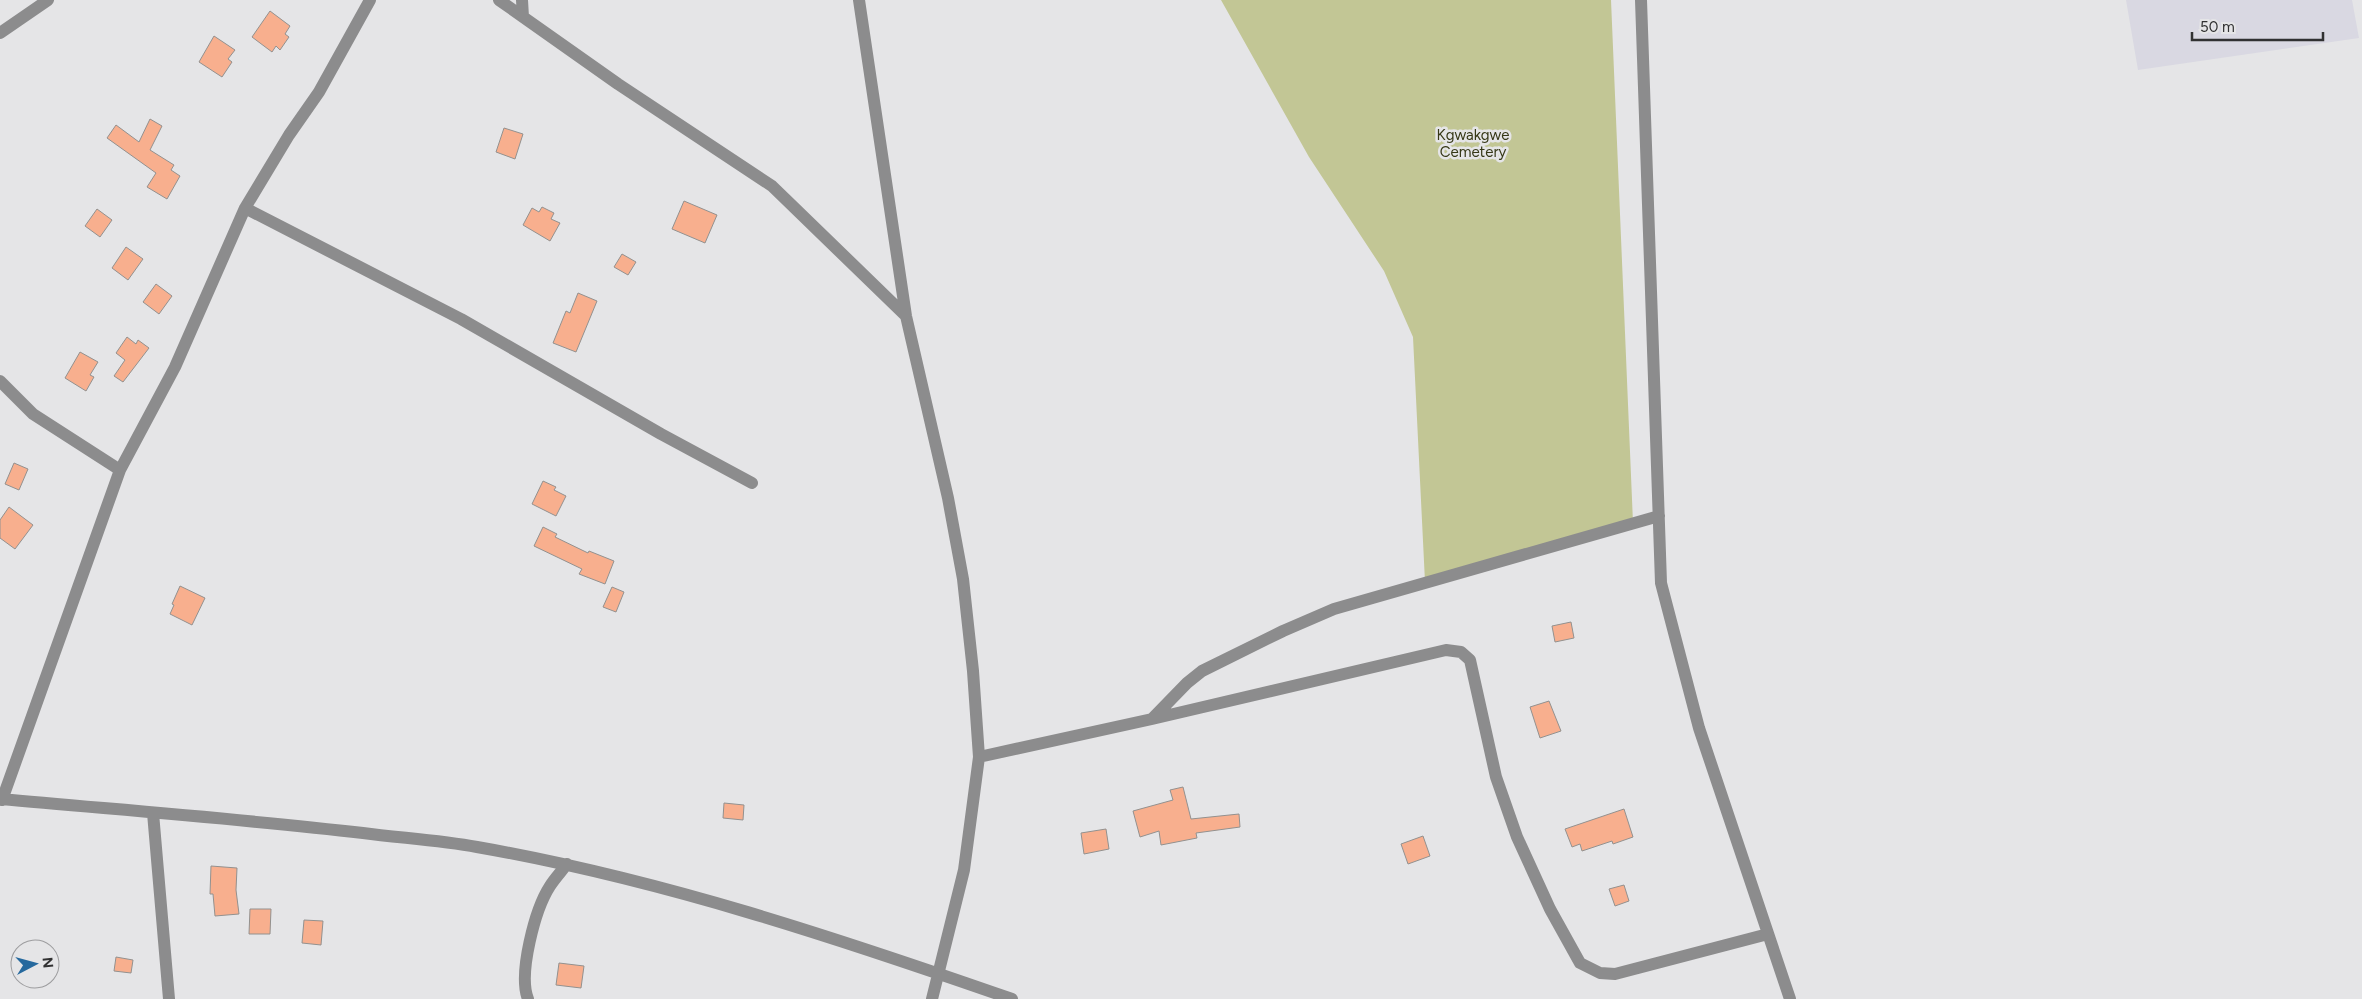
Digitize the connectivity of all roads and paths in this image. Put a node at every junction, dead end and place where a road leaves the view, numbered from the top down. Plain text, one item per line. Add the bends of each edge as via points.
1 (48, 0) edge
2 (370, 0) edge
3 (499, 0) edge
4 (522, 0) edge
5 (859, 0) edge
6 (1641, 0) edge
7 (523, 17) junction
8 (0, 34) edge
9 (246, 208) junction
10 (906, 316) junction
11 (0, 381) edge
12 (120, 470) junction
13 (752, 483) dead end
14 (1659, 516) junction
15 (1152, 719) junction
16 (979, 757) junction
17 (1, 800) edge
18 (153, 813) junction
19 (567, 864) junction
20 (1768, 934) junction
21 (938, 973) junction
22 (169, 999) edge
23 (528, 999) edge
24 (932, 999) edge
25 (1012, 999) edge
26 (1790, 999) edge

1 - 8 street
2 - 9 street via 319,92
3 - 7 street
4 - 7 street
5 - 10 street
6 - 14 street
7 - 10 street via 772,186
9 - 12 street via 175,367
9 - 13 street via 461,319
10 - 16 street via 963,579
11 - 12 street via 33,414
12 - 17 street
14 - 15 street via 1334,609 1284,630 1202,672
14 - 20 street via 1661,583 1699,728
15 - 16 street
15 - 20 street via 1446,650 1461,652 1470,660 1474,672 1496,777 1517,837 1550,909 1580,963 1600,973 1615,974
16 - 21 street via 964,870
17 - 18 street
18 - 19 street via 474,846
18 - 22 street
19 - 21 street via 689,895
19 - 23 street via 550,886 539,910 527,960 524,989
20 - 26 street
21 - 24 street
21 - 25 street

